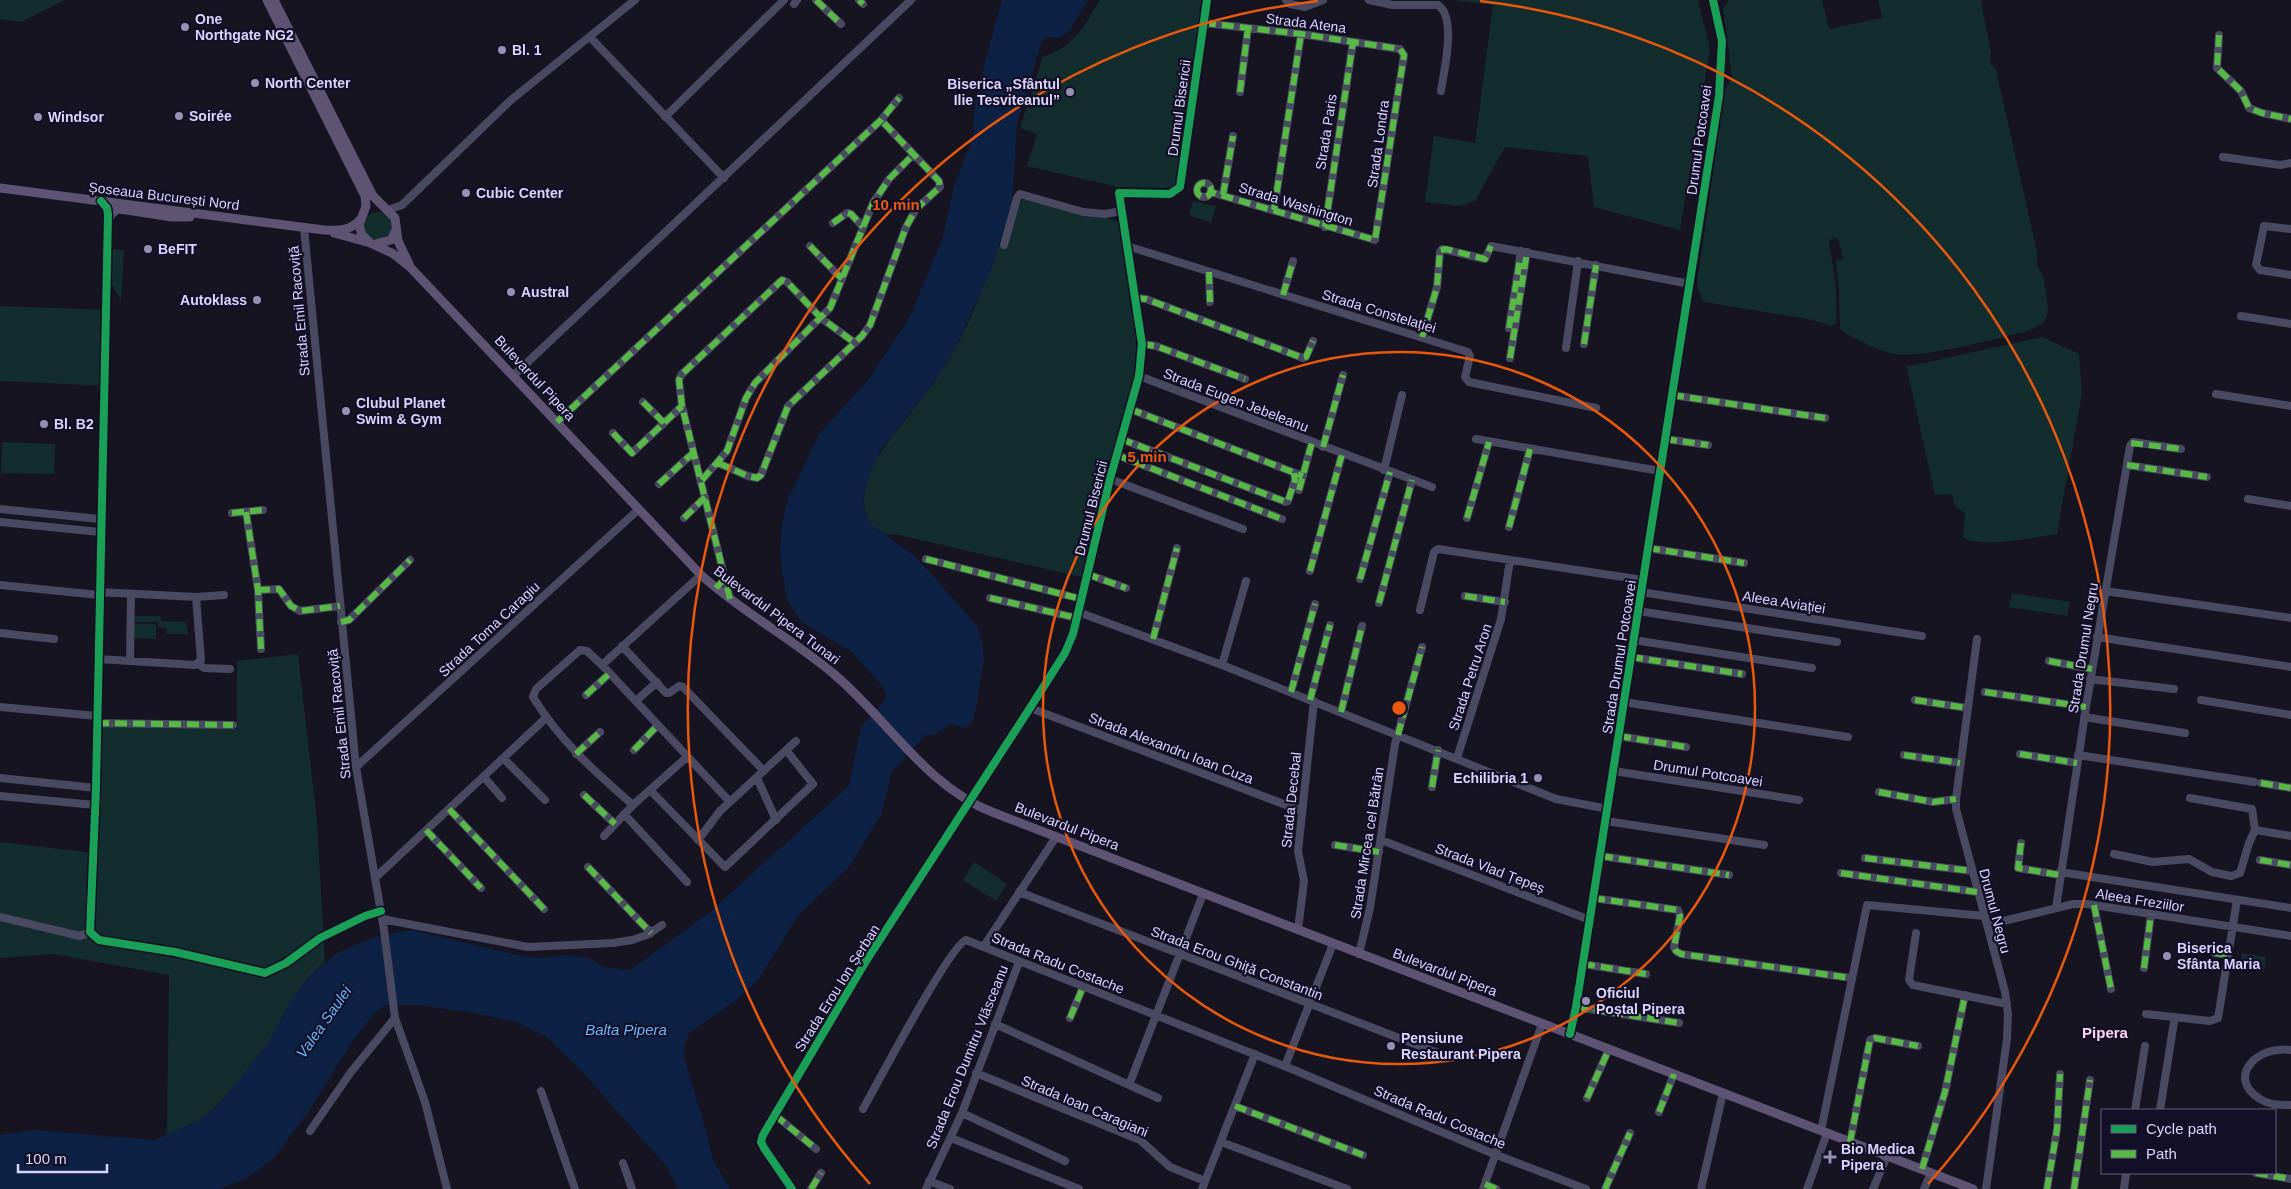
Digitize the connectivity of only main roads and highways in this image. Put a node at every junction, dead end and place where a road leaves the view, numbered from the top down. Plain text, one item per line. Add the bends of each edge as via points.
1 (266, 0) edge
2 (274, 0) edge
3 (0, 188) edge
4 (103, 204) junction
5 (131, 205) junction
6 (116, 209) junction
7 (385, 209) junction
8 (197, 214) junction
9 (362, 216) junction
10 (107, 222) road end
11 (396, 227) junction
12 (324, 230) junction
13 (373, 244) junction
14 (410, 267) junction
15 (639, 509) joint
16 (919, 760) joint
17 (1973, 1189) edge

1 - 9 main road via 362,189 366,203
2 - 7 main road, Bulevardul Pipera via 367,186
3 - 4 main road, Șoseaua București Nord
4 - 5 main road, Șoseaua București Nord
4 - 6 main road
5 - 6 main road
5 - 8 main road, Șoseaua București Nord
6 - 8 main road via 178,218
6 - 10 main road
7 - 9 main road via 374,208
7 - 11 main road, Bulevardul Pipera via 392,213
8 - 12 main road, Șoseaua București Nord
9 - 12 main road, Șoseaua București Nord via 355,225 344,230
9 - 13 main road via 362,235
11 - 13 main road via 386,243
11 - 14 main road, Bulevardul Pipera
12 - 13 main road, Șoseaua București Nord
13 - 14 main road, Bulevardul Pipera
14 - 15 main road, Bulevardul Pipera
15 - 16 main road, Bulevardul Pipera Tunari via 701,575 837,677
16 - 17 main road, Bulevardul Pipera via 949,789 970,802

